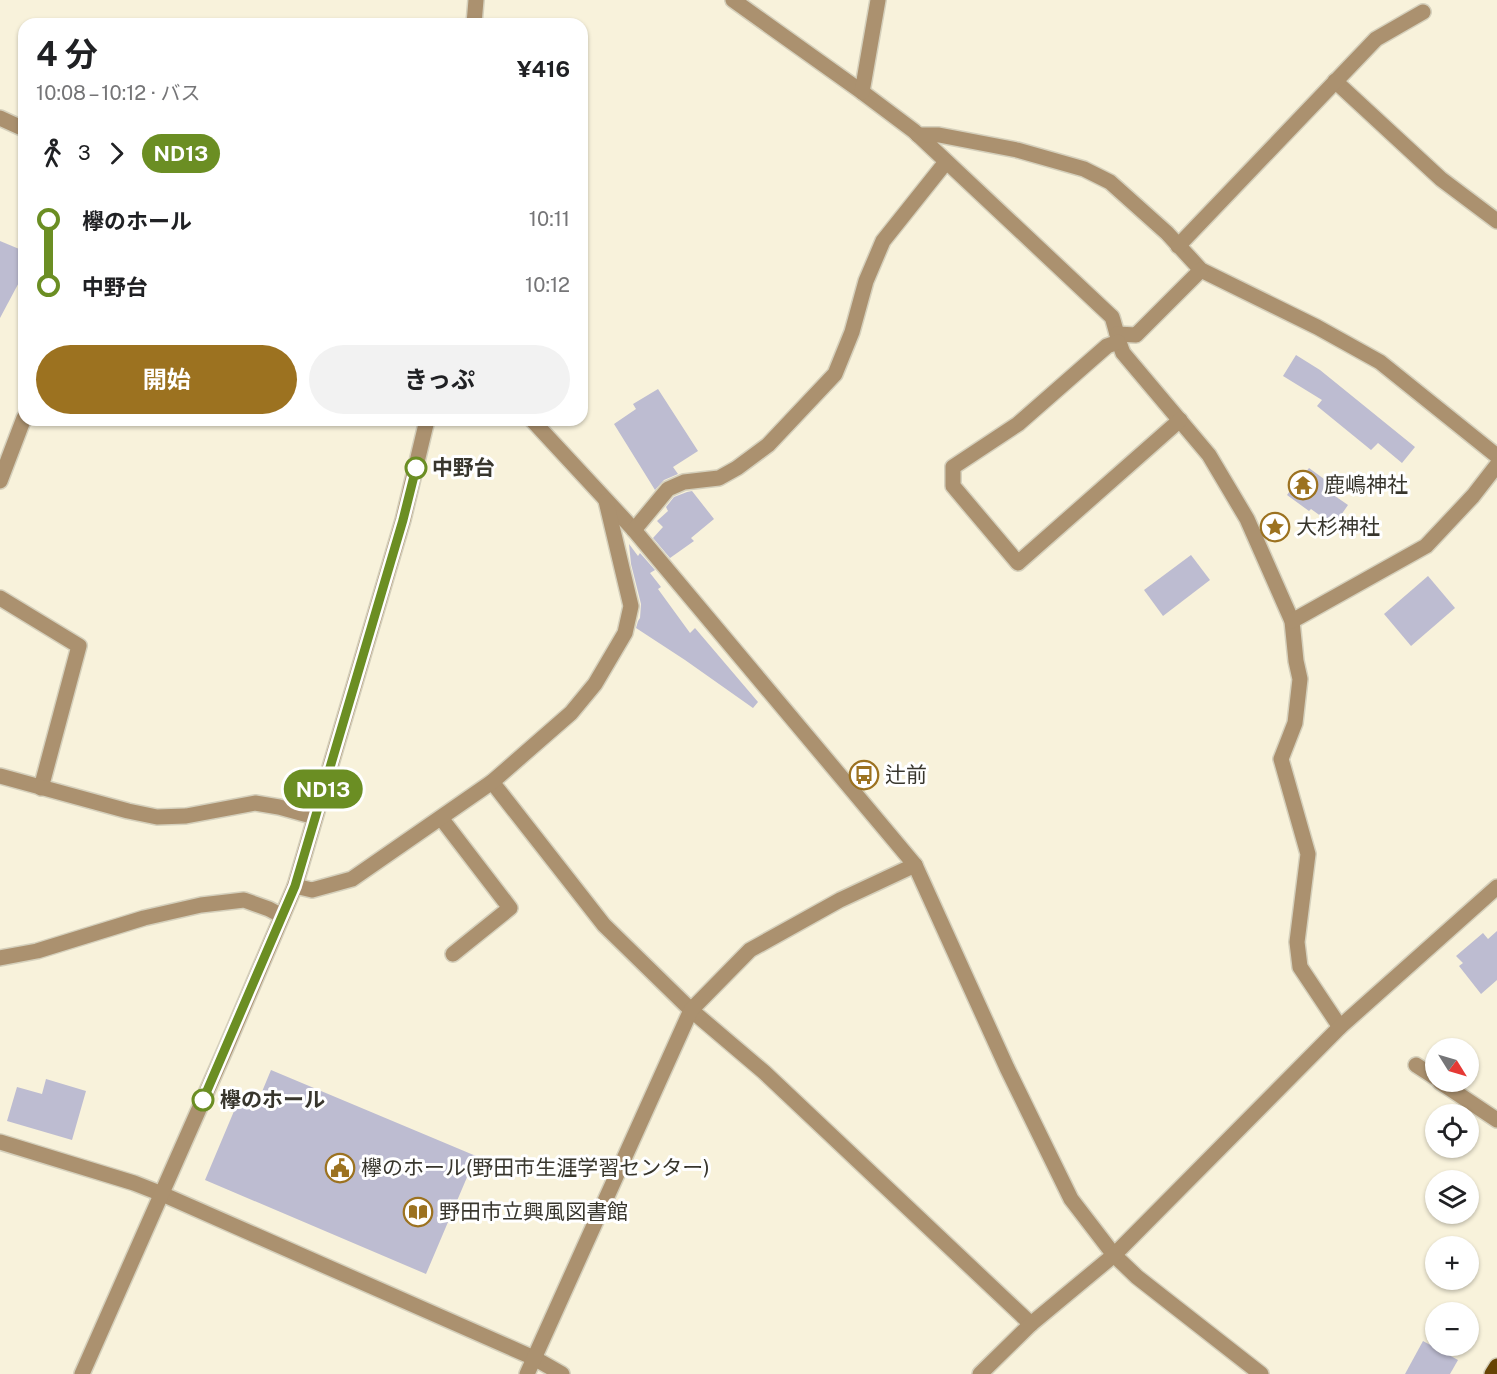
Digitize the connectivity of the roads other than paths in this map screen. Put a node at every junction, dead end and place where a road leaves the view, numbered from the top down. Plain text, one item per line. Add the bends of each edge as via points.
1 (476, 0) edge
2 (733, 0) edge
3 (878, 0) edge
4 (1423, 12) dead end
5 (474, 18) edge
6 (1335, 81) junction
7 (862, 92) junction
8 (0, 118) edge
9 (18, 126) edge
10 (918, 135) junction
11 (946, 162) junction
12 (1497, 221) edge
13 (1178, 246) junction
14 (1202, 270) junction
15 (1118, 338) junction
16 (1180, 420) junction
17 (21, 426) edge
18 (426, 426) edge
19 (538, 426) edge
20 (1497, 456) edge
21 (1497, 465) edge
22 (0, 481) edge
23 (605, 499) junction
24 (634, 530) junction
25 (0, 598) edge
26 (1292, 621) junction
27 (0, 776) edge
28 (492, 782) junction
29 (41, 788) junction
30 (315, 817) junction
31 (441, 818) junction
32 (915, 865) junction
33 (295, 886) junction
34 (1497, 887) edge
35 (282, 916) junction
36 (453, 954) dead end
37 (0, 958) edge
38 (691, 1010) junction
39 (1340, 1027) junction
40 (1416, 1065) dead end
41 (1425, 1071) edge
42 (1455, 1092) edge
43 (1497, 1120) edge
44 (0, 1142) edge
45 (162, 1194) junction
46 (1114, 1256) junction
47 (1031, 1324) junction
48 (534, 1358) junction
49 (1497, 1366) edge
50 (82, 1374) edge
51 (527, 1374) edge
52 (562, 1374) edge
53 (980, 1374) edge
54 (1261, 1374) edge
55 (1492, 1374) edge

1 - 5 street
2 - 7 street
3 - 7 street
4 - 6 street via 1376,39
6 - 12 street via 1441,179
6 - 13 street
7 - 10 street
8 - 9 street
10 - 11 street
10 - 13 street via 939,135 1017,150 1084,169 1110,182
11 - 15 street via 1112,318
11 - 24 street via 883,241 835,374 768,445 719,478 684,482 668,489
13 - 14 street
14 - 15 street via 1136,335
14 - 20 street via 1380,362
15 - 16 street via 1123,353
15 - 16 street via 1018,424 953,467 953,486 1018,563
16 - 26 street via 1209,455 1247,519
17 - 22 street
18 - 30 street via 403,520
19 - 23 street
21 - 26 street via 1426,546
23 - 24 street
23 - 28 street via 631,606 626,633 595,684 571,713
24 - 32 street
25 - 29 street via 79,646
26 - 39 street via 1300,680 1295,723 1281,759 1308,854 1297,942 1300,967
27 - 29 street
28 - 31 street
28 - 38 street via 604,925
29 - 30 street via 157,816 186,816 255,803
30 - 33 street
31 - 33 street via 352,879 312,890
31 - 36 street via 510,908
32 - 38 street via 840,900 750,950
32 - 46 street via 1071,1199
33 - 35 street
34 - 39 street
35 - 37 street via 244,900 201,905
35 - 45 street
38 - 47 street via 764,1072
38 - 48 street
39 - 46 street
40 - 41 street
42 - 43 street
44 - 45 street
45 - 48 street
45 - 50 street
46 - 47 street
46 - 54 street
47 - 53 street
48 - 51 street
48 - 52 street
49 - 55 main road

